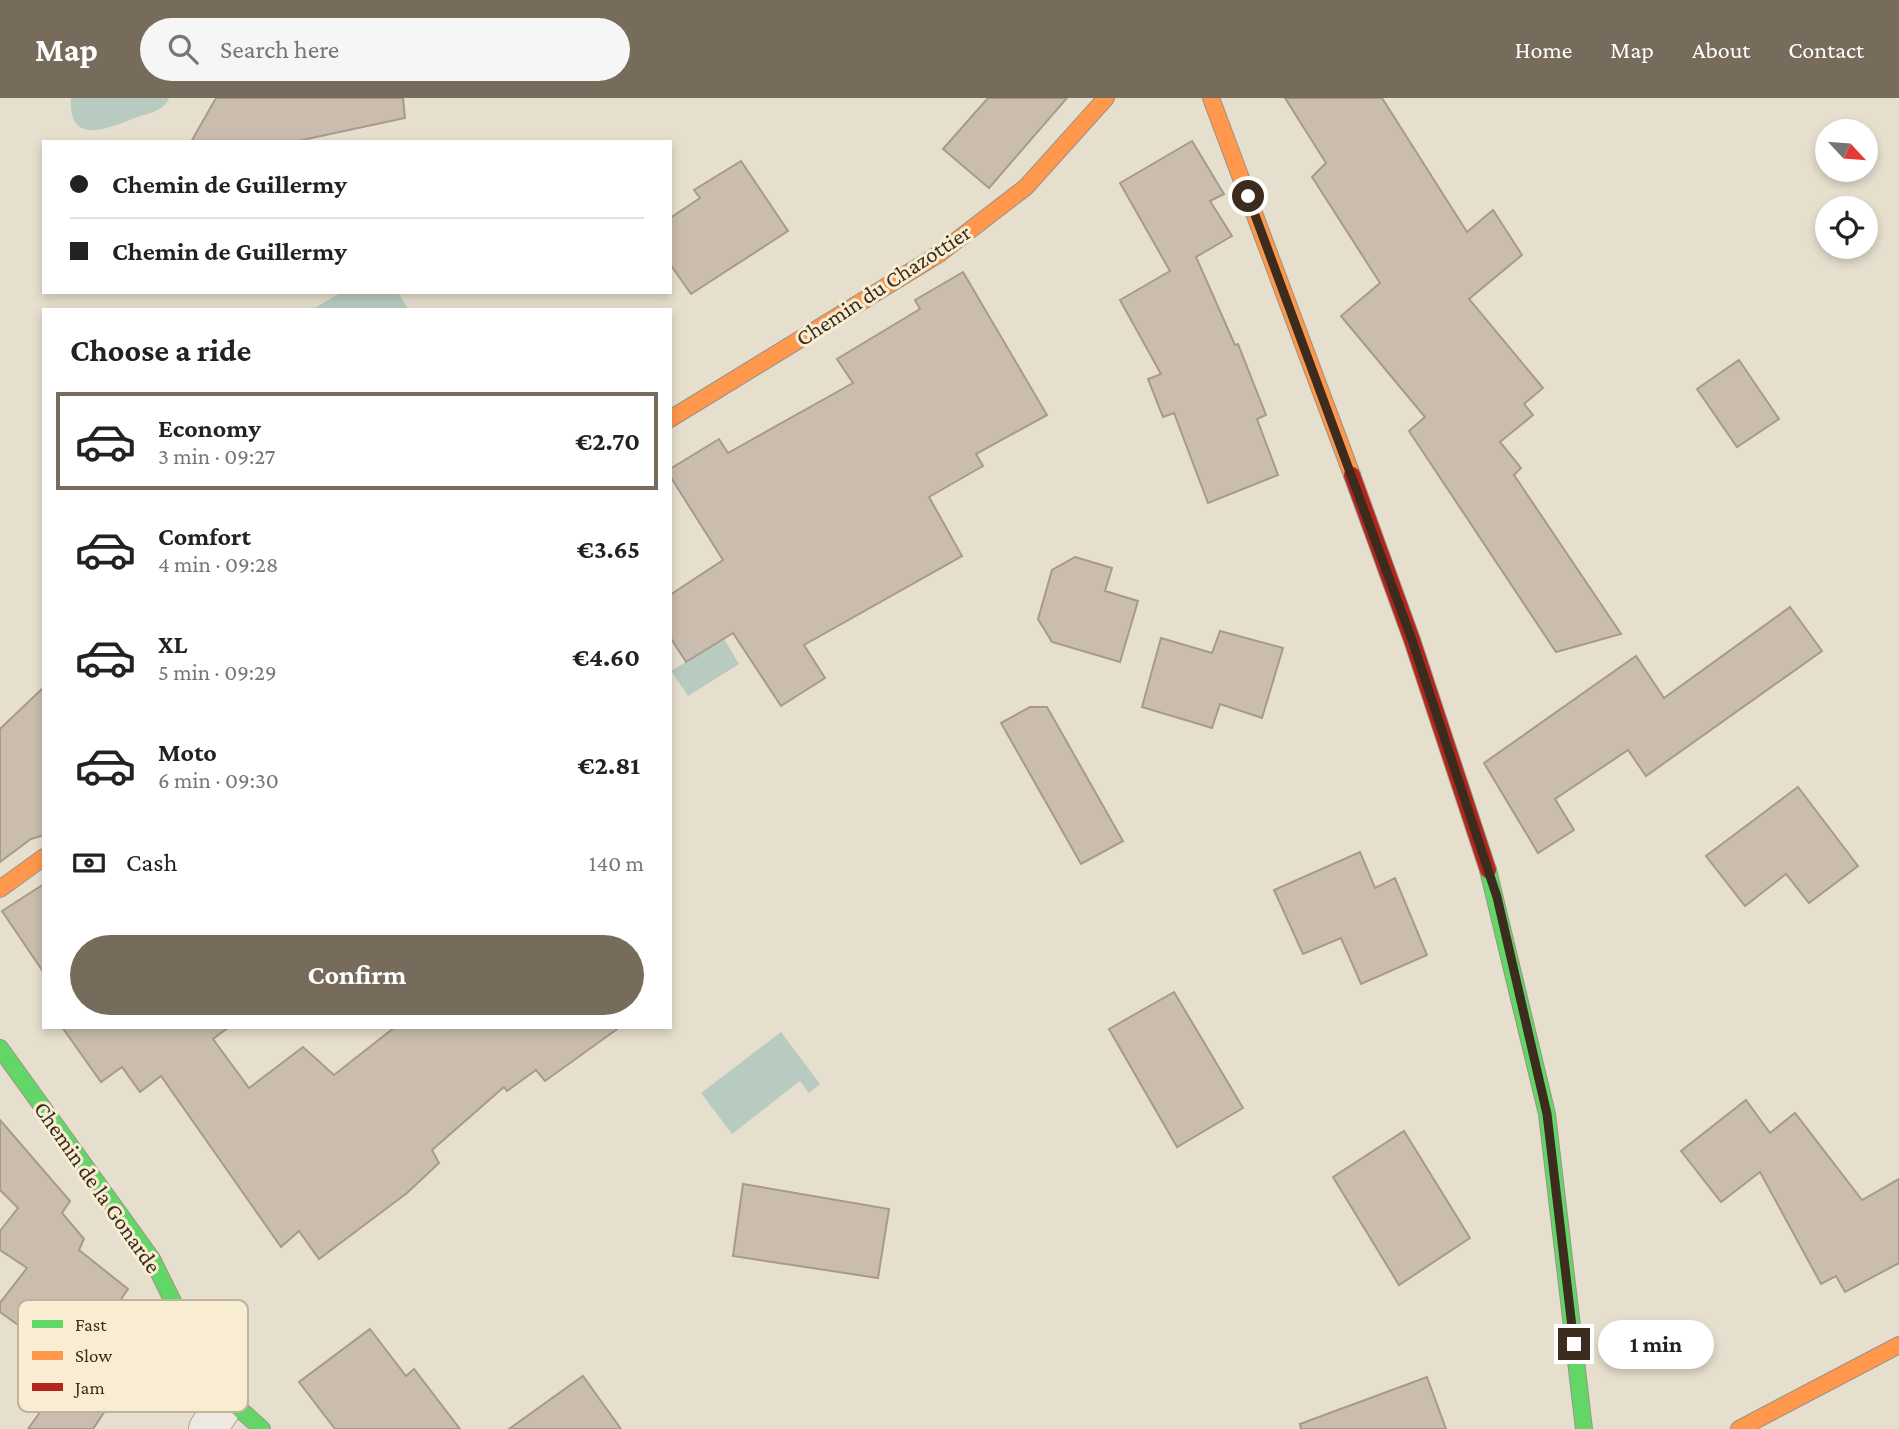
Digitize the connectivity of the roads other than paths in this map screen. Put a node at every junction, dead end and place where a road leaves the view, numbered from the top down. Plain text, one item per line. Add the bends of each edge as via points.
1 (1106, 98) edge
2 (1211, 98) edge
3 (672, 418) edge
4 (42, 858) edge
5 (0, 889) edge
6 (0, 1048) edge
7 (172, 1300) edge
8 (1899, 1345) edge
9 (218, 1414) edge
10 (262, 1429) edge
11 (1584, 1429) edge
12 (1738, 1429) edge

1 - 3 street, Chemin du Chazottier via 1026,187 939,254
2 - 11 street via 1412,640 1497,897 1547,1114
4 - 5 street
6 - 7 street, Chemin de la Gonarde via 152,1259
8 - 12 street
9 - 10 street, Chemin de la Gonarde

